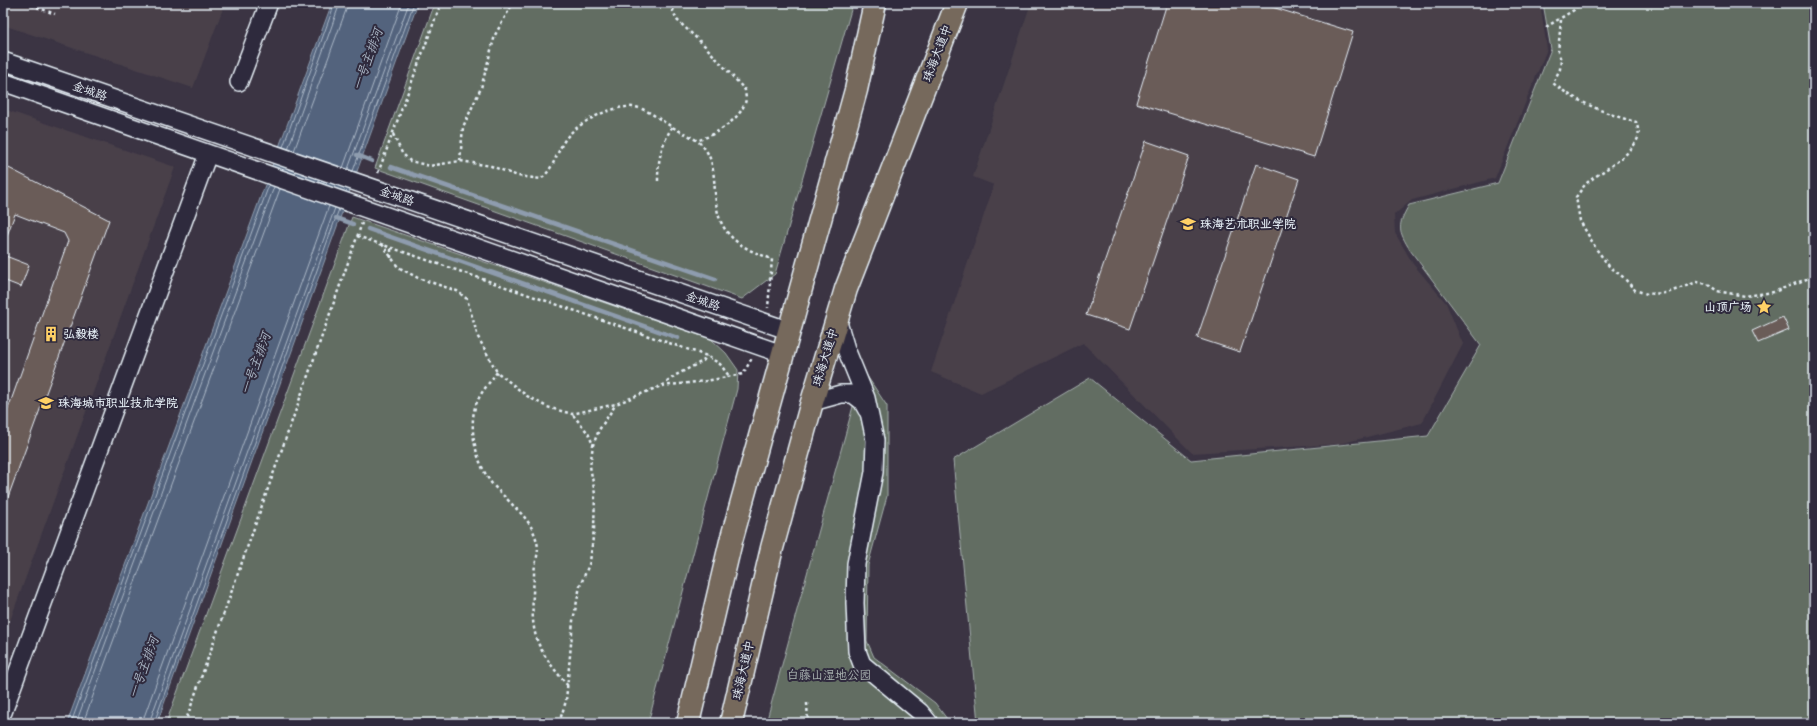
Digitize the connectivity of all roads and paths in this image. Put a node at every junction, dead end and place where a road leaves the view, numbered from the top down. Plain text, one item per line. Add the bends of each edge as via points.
1 (26, 3) edge
2 (268, 3) edge
3 (441, 3) edge
4 (513, 3) edge
5 (675, 3) edge
6 (875, 3) edge
7 (957, 3) edge
8 (1578, 3) edge
9 (44, 10) dead end
10 (1560, 20) junction
11 (1546, 27) dead end
12 (3, 61) edge
13 (3, 82) edge
14 (239, 82) dead end
15 (672, 127) junction
16 (392, 134) junction
17 (233, 140) junction
18 (699, 140) junction
19 (208, 154) junction
20 (226, 160) junction
21 (460, 162) junction
22 (658, 181) dead end
23 (373, 188) junction
24 (367, 209) junction
25 (357, 236) junction
26 (382, 244) junction
27 (391, 248) junction
28 (391, 258) junction
29 (1814, 276) edge
30 (836, 320) junction
31 (766, 323) junction
32 (790, 331) junction
33 (782, 354) junction
34 (707, 356) junction
35 (497, 372) junction
36 (743, 374) dead end
37 (729, 376) junction
38 (661, 386) junction
39 (812, 402) junction
40 (616, 404) junction
41 (869, 413) junction
42 (572, 414) junction
43 (593, 445) junction
44 (568, 686) junction
45 (807, 703) dead end
46 (3, 712) edge
47 (185, 723) edge
48 (559, 723) edge
49 (688, 723) edge
50 (731, 723) edge
51 (808, 723) edge
52 (929, 723) edge

1 - 9 path via 55,14
2 - 14 street
3 - 16 path
4 - 21 path via 495,35 481,88 463,128
5 - 18 path via 673,11 677,20 745,90 746,99 741,110 721,130
6 - 32 highway via 856,90
7 - 30 highway, 珠海大道中
8 - 10 path via 1574,10
10 - 11 path
10 - 29 path via 1560,69 1553,83 1565,93 1582,101 1636,122 1639,130 1637,140 1628,151 1610,168 1586,183 1576,197 1580,221 1609,266 1636,290 1647,294 1666,293 1697,282 1708,284 1717,291 1746,296 1774,292
12 - 17 street, 金城路
13 - 19 street, 金城路
15 - 18 path
15 - 21 path via 641,108 606,111 571,132 547,174 541,179 518,176 491,166
15 - 22 path via 658,161
16 - 21 path via 402,153 410,161 430,166
16 - 23 path
17 - 20 street
17 - 23 street, 金城路
18 - 31 path via 710,160 716,204 723,225 732,238 747,250 772,259
19 - 20 street, 金城路
19 - 46 street
20 - 24 street, 金城路
23 - 31 street, 金城路
24 - 25 path
24 - 33 street, 金城路
25 - 26 path
25 - 47 path
26 - 27 path
26 - 28 path
27 - 28 path
27 - 34 path
28 - 35 path via 398,267 418,278 457,291 467,299 478,337
30 - 39 highway, 珠海大道中
30 - 41 street via 866,398
31 - 32 street, 金城路
32 - 33 highway
33 - 49 highway via 731,541
34 - 37 path via 720,364
34 - 38 path via 703,361
35 - 42 path via 527,396 547,407
35 - 44 path via 476,403 473,424 475,445 479,462 490,480 524,515 534,532 538,549 532,606 534,627 546,659
36 - 37 path
37 - 38 path
38 - 40 path
39 - 41 street via 841,394 853,394 862,401
39 - 50 highway, 珠海大道中 via 772,548
40 - 42 path
40 - 43 path via 599,430
41 - 52 street via 875,440 874,472 856,564 858,651 862,664 920,712
42 - 43 path via 588,433
43 - 44 path via 590,466 595,494 594,529 590,562 580,586 573,621
44 - 48 path
45 - 51 path

